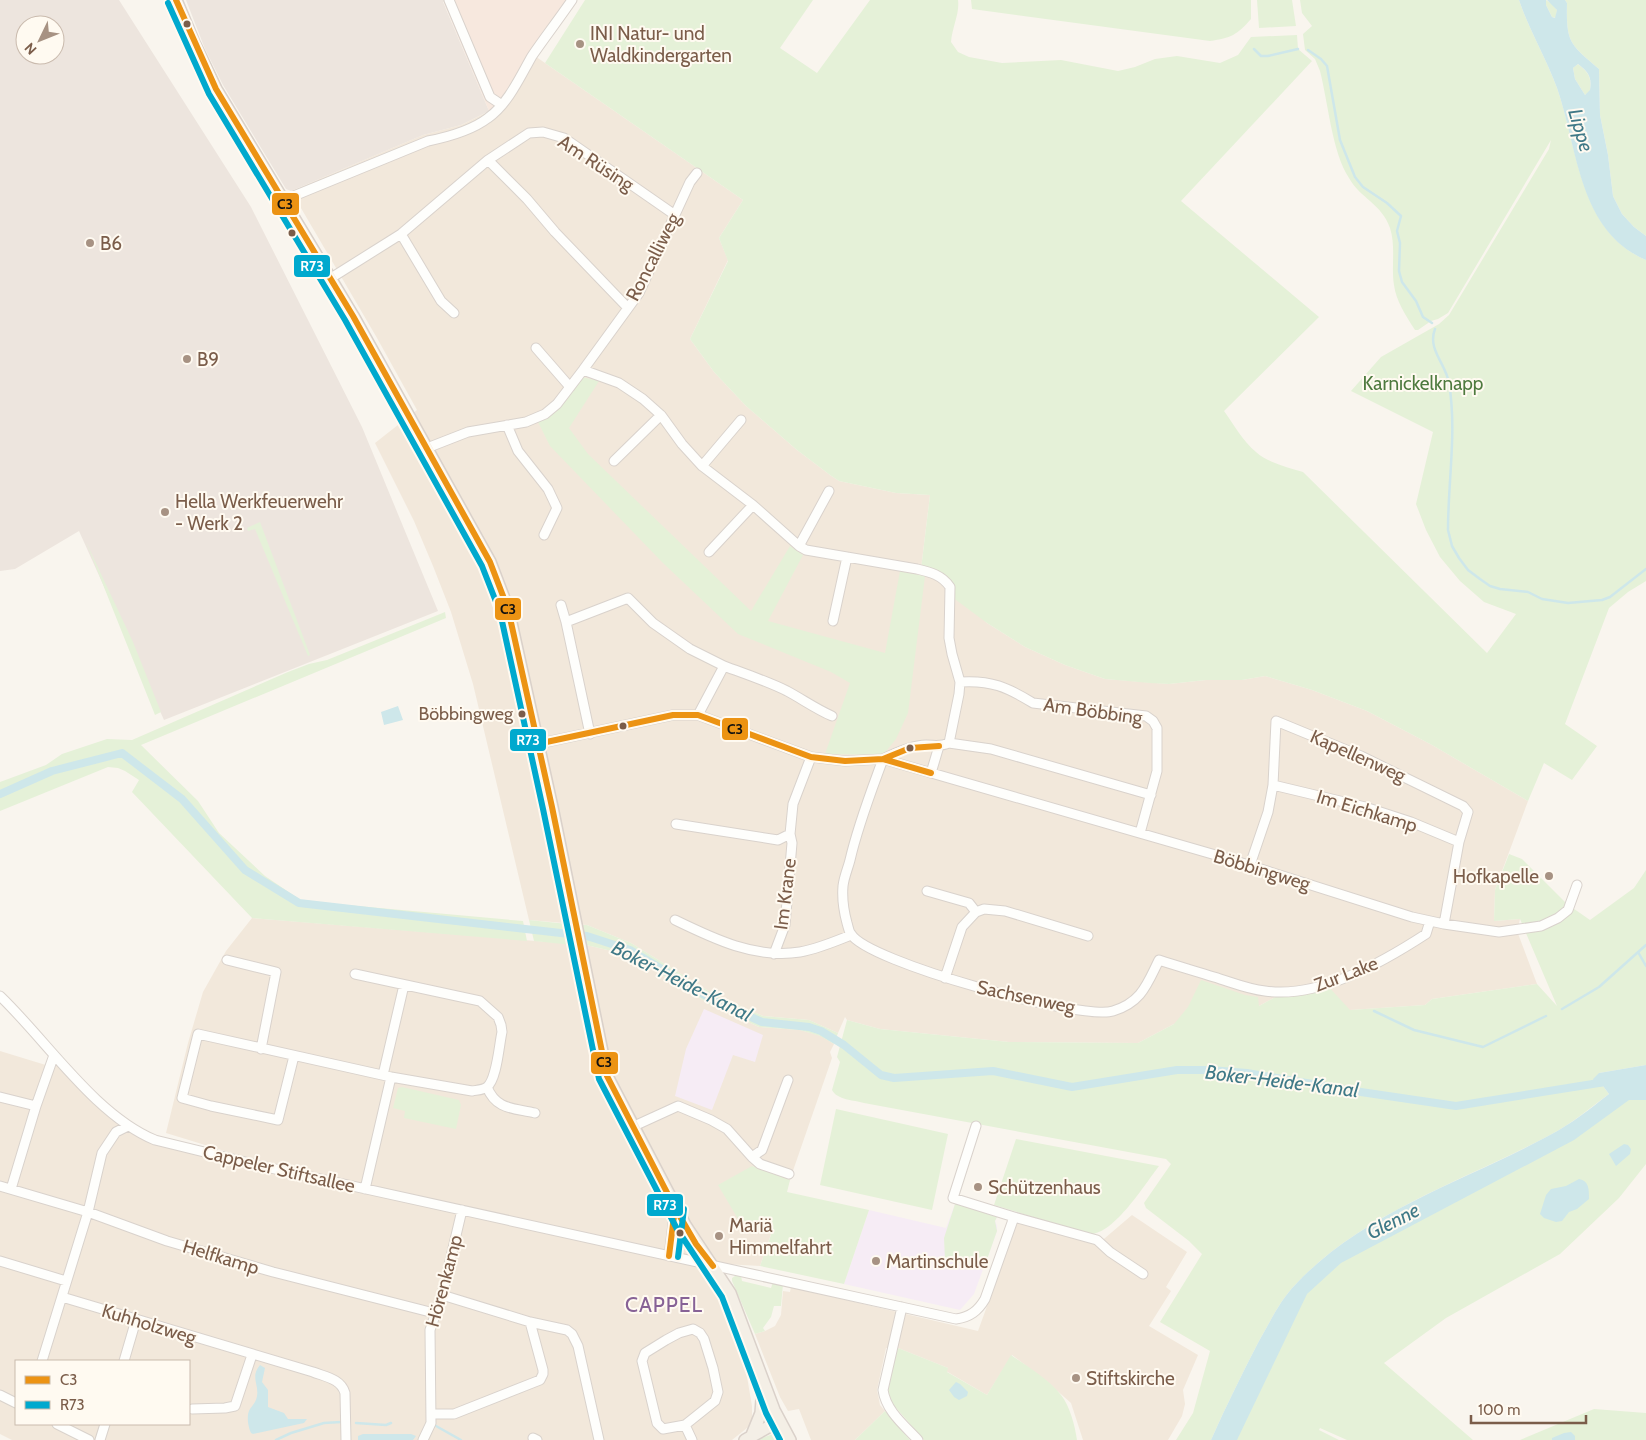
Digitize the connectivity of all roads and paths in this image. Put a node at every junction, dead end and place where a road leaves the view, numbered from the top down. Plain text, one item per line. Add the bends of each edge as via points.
1 (176, 0) edge
2 (449, 0) edge
3 (572, 0) edge
4 (502, 105) junction
5 (488, 160) junction
6 (697, 173) dead end
7 (284, 200) junction
8 (675, 215) junction
9 (402, 234) junction
10 (330, 278) junction
11 (627, 307) junction
12 (454, 313) dead end
13 (536, 348) dead end
14 (583, 370) junction
15 (570, 387) junction
16 (661, 415) junction
17 (741, 420) dead end
18 (507, 425) junction
19 (427, 448) junction
20 (614, 461) dead end
21 (702, 466) junction
22 (829, 491) dead end
23 (753, 505) junction
24 (544, 535) dead end
25 (798, 546) junction
26 (709, 552) dead end
27 (847, 557) junction
28 (561, 605) dead end
29 (833, 621) dead end
30 (566, 622) junction
31 (724, 666) junction
32 (960, 682) junction
33 (698, 714) junction
34 (832, 716) dead end
35 (590, 734) junction
36 (949, 743) junction
37 (538, 744) junction
38 (939, 746) junction
39 (810, 757) junction
40 (883, 759) junction
41 (931, 772) junction
42 (1273, 784) junction
43 (1151, 795) junction
44 (676, 824) dead end
45 (1140, 833) junction
46 (790, 834) junction
47 (1459, 842) junction
48 (1250, 866) junction
49 (1577, 885) dead end
50 (927, 891) dead end
51 (976, 912) junction
52 (675, 920) dead end
53 (1430, 921) junction
54 (1444, 924) junction
55 (851, 935) junction
56 (1088, 936) dead end
57 (774, 954) junction
58 (228, 960) dead end
59 (1160, 960) joint
60 (355, 974) dead end
61 (945, 978) junction
62 (404, 985) junction
63 (0, 996) edge
64 (262, 1049) junction
65 (54, 1055) junction
66 (294, 1056) junction
67 (387, 1076) junction
68 (788, 1080) dead end
69 (487, 1087) junction
70 (0, 1097) edge
71 (36, 1106) junction
72 (535, 1113) dead end
73 (128, 1126) junction
74 (976, 1126) dead end
75 (632, 1127) junction
76 (752, 1157) junction
77 (789, 1174) dead end
78 (0, 1186) edge
79 (12, 1189) junction
80 (365, 1189) junction
81 (675, 1208) junction
82 (462, 1210) junction
83 (88, 1212) junction
84 (1014, 1217) junction
85 (669, 1256) junction
86 (0, 1262) edge
87 (713, 1266) junction
88 (1143, 1274) dead end
89 (66, 1281) junction
90 (442, 1295) junction
91 (62, 1297) junction
92 (902, 1307) junction
93 (434, 1313) junction
94 (136, 1320) junction
95 (530, 1322) junction
96 (252, 1355) junction
97 (42, 1360) edge
98 (124, 1360) edge
99 (764, 1382) junction
100 (0, 1395) edge
101 (15, 1402) edge
102 (192, 1409) dead end
103 (431, 1414) junction
104 (779, 1421) junction
105 (59, 1425) edge
106 (105, 1425) edge
107 (685, 1425) junction
108 (748, 1438) edge
109 (89, 1440) edge
110 (100, 1440) edge
111 (346, 1440) edge
112 (423, 1440) edge
113 (600, 1440) edge
114 (692, 1440) edge
115 (790, 1440) edge
116 (918, 1440) edge

1 - 7 main road via 216,89
2 - 4 street via 490,97
3 - 4 street
4 - 7 street via 469,129 428,141
5 - 8 street, Am Rüsing via 529,133 543,132 564,138
5 - 9 street, Am Rüsing
5 - 11 street
6 - 8 street, Roncalliweg
7 - 10 main road
8 - 11 street, Roncalliweg via 639,293
9 - 10 street, Am Rüsing
9 - 12 street via 441,301
10 - 19 main road
11 - 14 street, Roncalliweg
13 - 15 street
14 - 15 street, Roncalliweg
14 - 16 street via 619,383 643,398
15 - 18 street, Roncalliweg via 545,414
16 - 20 street
16 - 21 street
17 - 21 street
18 - 19 street, Roncalliweg via 468,432
18 - 24 street via 518,451 548,489 557,508
19 - 37 main road via 472,526 499,582
21 - 23 street
22 - 25 street
23 - 25 street
23 - 26 street
25 - 27 street
27 - 29 street
27 - 32 street via 933,573 946,580 950,587 949,638
28 - 30 street
30 - 31 street via 628,598 653,623
30 - 35 street
31 - 33 street
31 - 34 street via 770,683
32 - 36 street
32 - 43 street, Am Böbbing via 991,683 1033,703 1146,716 1157,728 1158,771
33 - 35 street, Böbbingweg via 673,715
33 - 39 street, Böbbingweg
35 - 37 street, Böbbingweg
36 - 38 street
36 - 43 street via 991,749
37 - 75 main road via 607,1076
38 - 40 street, Böbbingweg via 924,744
38 - 41 street
39 - 40 street, Böbbingweg via 845,761
39 - 46 street, Im Krane via 793,804
40 - 41 street, Böbbingweg
40 - 55 street via 855,838 843,886
41 - 45 street, Böbbingweg
42 - 47 street, Im Eichkamp via 1365,807
42 - 47 street, Kapellenweg via 1276,721 1361,756 1463,806 1468,812
42 - 48 street, Kapellenweg via 1268,812
43 - 45 street, Am Böbbing
44 - 46 street, Im Krane via 778,840
45 - 48 street, Böbbingweg
46 - 57 street, Im Krane via 785,925
47 - 54 street, Kapellenweg
48 - 53 street, Böbbingweg
49 - 54 street, Böbbingweg via 1568,910 1541,926 1498,932
50 - 51 street via 969,903
51 - 56 street via 1005,911
51 - 61 street via 962,927
52 - 57 street via 740,948
53 - 54 street, Böbbingweg
53 - 59 street, Zur Lake via 1426,934 1400,952 1317,988 1266,991
55 - 57 street via 800,952
55 - 61 street, Sachsenweg via 873,951
58 - 64 street via 276,972
59 - 61 street, Sachsenweg via 1137,998 1104,1012 1002,994
60 - 62 street
62 - 67 street
62 - 69 street via 480,1001 498,1017 502,1032 494,1075
63 - 65 street, Cappeler Stiftsallee
64 - 66 street
64 - 66 street via 198,1034 182,1098 278,1120
65 - 71 street
65 - 73 street, Cappeler Stiftsallee
66 - 67 street
67 - 69 street via 472,1091
67 - 80 street
68 - 76 street via 762,1150
69 - 72 street via 494,1101 500,1105
70 - 71 street
71 - 79 street
73 - 80 street, Cappeler Stiftsallee via 156,1140
73 - 83 street via 116,1132 102,1153
74 - 84 street via 953,1198
75 - 76 street via 678,1106 728,1129
75 - 81 main road
76 - 77 street via 760,1164
78 - 79 street, Helfkamp
79 - 83 street, Helfkamp
80 - 82 street, Cappeler Stiftsallee
81 - 85 street
81 - 87 main road
82 - 85 street, Cappeler Stiftsallee
82 - 90 street, Hörenkamp
83 - 89 street
83 - 93 street, Helfkamp via 167,1241 273,1272
84 - 88 street via 1097,1240
84 - 92 street, Cappeler Stiftsallee via 980,1308 971,1315 956,1319
85 - 87 street, Cappeler Stiftsallee
86 - 89 street
87 - 92 street, Cappeler Stiftsallee
87 - 99 main road via 730,1293
89 - 91 street
90 - 93 street, Hörenkamp
90 - 95 street
91 - 94 street, Kuhholzweg
91 - 97 street
92 - 116 street via 883,1390 884,1399 889,1409
93 - 103 street, Hörenkamp via 430,1330
94 - 96 street, Kuhholzweg
94 - 98 street
95 - 103 street via 543,1370 540,1380 454,1414
95 - 113 street via 572,1334 578,1346
96 - 102 street via 235,1406
96 - 111 street, Kuhholzweg via 339,1382 345,1393
99 - 104 main road
99 - 108 main road via 761,1413
100 - 101 street
103 - 112 street, Hörenkamp via 431,1423
104 - 108 main road
104 - 115 main road
105 - 109 street
106 - 110 street
107 - 107 street via 663,1429 657,1423 642,1361 645,1353 679,1333 693,1329 704,1340 718,1392 715,1401
107 - 114 street

